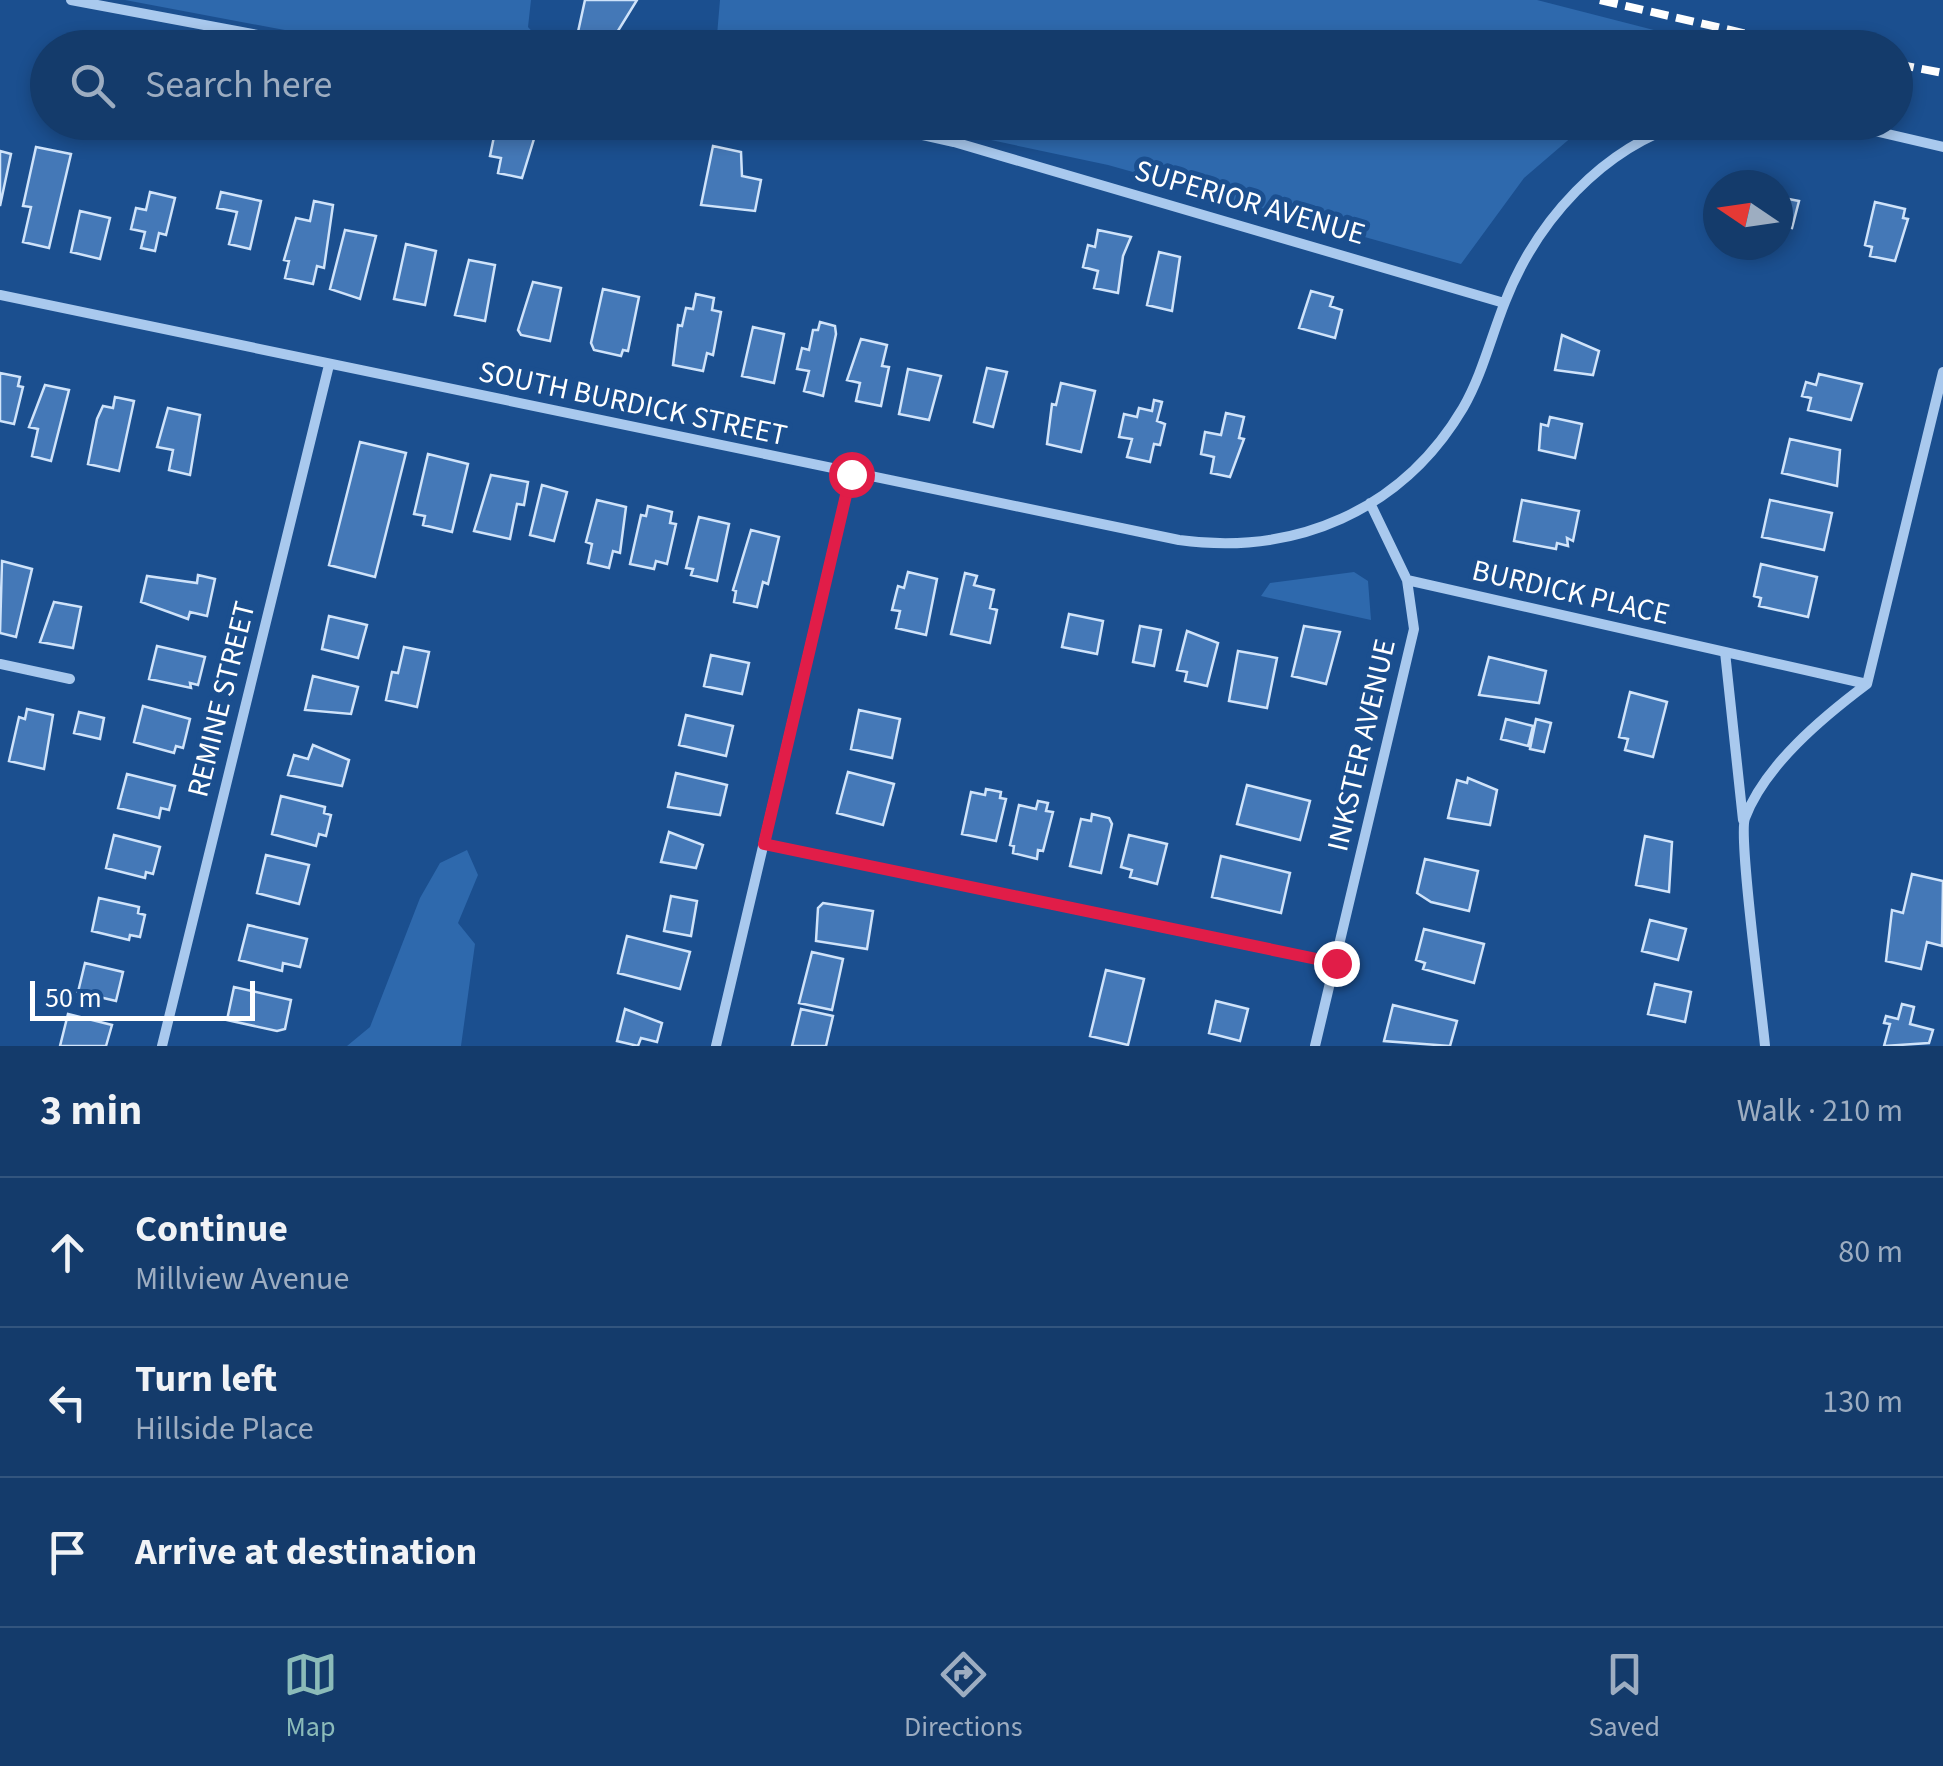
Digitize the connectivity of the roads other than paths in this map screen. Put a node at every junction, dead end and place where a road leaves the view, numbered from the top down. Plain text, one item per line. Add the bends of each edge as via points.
1 (72, 0) edge
2 (231, 30) edge
3 (1913, 139) edge
4 (945, 140) edge
5 (1649, 140) edge
6 (1943, 146) edge
7 (0, 295) edge
8 (1504, 303) junction
9 (329, 364) junction
10 (1943, 372) edge
11 (851, 474) junction
12 (1370, 503) junction
13 (1407, 580) junction
14 (1725, 652) junction
15 (0, 664) edge
16 (70, 679) dead end
17 (1867, 684) junction
18 (1744, 820) junction
19 (764, 844) junction
20 (1336, 963) junction
21 (162, 1046) edge
22 (716, 1046) edge
23 (1315, 1046) edge
24 (1765, 1046) edge

1 - 2 street
3 - 6 street
4 - 8 street, SUPERIOR AVENUE
5 - 8 street via 1564,203 1522,260
7 - 9 street, SOUTH BURDICK STREET
8 - 12 street via 1478,378 1449,430
9 - 11 street, SOUTH BURDICK STREET
9 - 21 street, REMINE STREET
10 - 17 street
11 - 12 street, SOUTH BURDICK STREET via 1223,546 1323,530
11 - 19 street
12 - 13 street, INKSTER AVENUE
13 - 14 street, BURDICK PLACE
13 - 20 street, INKSTER AVENUE via 1414,629
14 - 17 street, BURDICK PLACE
14 - 18 street
15 - 16 street
17 - 18 street via 1828,713 1773,774
18 - 24 street
19 - 20 street
19 - 22 street
20 - 23 street, INKSTER AVENUE

